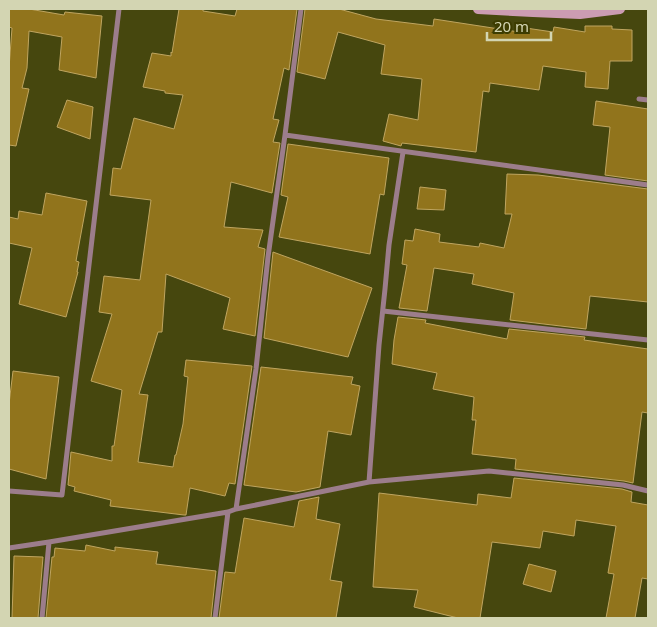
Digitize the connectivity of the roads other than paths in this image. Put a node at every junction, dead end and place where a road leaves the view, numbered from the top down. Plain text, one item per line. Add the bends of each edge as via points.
1 (119, 9) edge
2 (301, 9) edge
3 (478, 9) edge
4 (620, 9) edge
5 (580, 11) edge
6 (639, 99) dead end
7 (648, 100) edge
8 (285, 135) junction
9 (403, 152) junction
10 (648, 185) edge
11 (383, 311) junction
12 (648, 340) edge
13 (369, 482) junction
14 (9, 491) edge
15 (648, 491) edge
16 (236, 509) junction
17 (228, 512) junction
18 (49, 542) junction
19 (9, 548) edge
20 (42, 618) edge
21 (215, 618) edge

1 - 14 street via 62,495
2 - 8 street
3 - 5 street
4 - 5 street
6 - 7 street
8 - 9 street
8 - 16 street
9 - 10 street
9 - 11 street
11 - 12 street
11 - 13 street
13 - 15 street via 489,471 623,485
13 - 16 street
16 - 17 street
17 - 18 street
17 - 21 street
18 - 19 street
18 - 20 street

